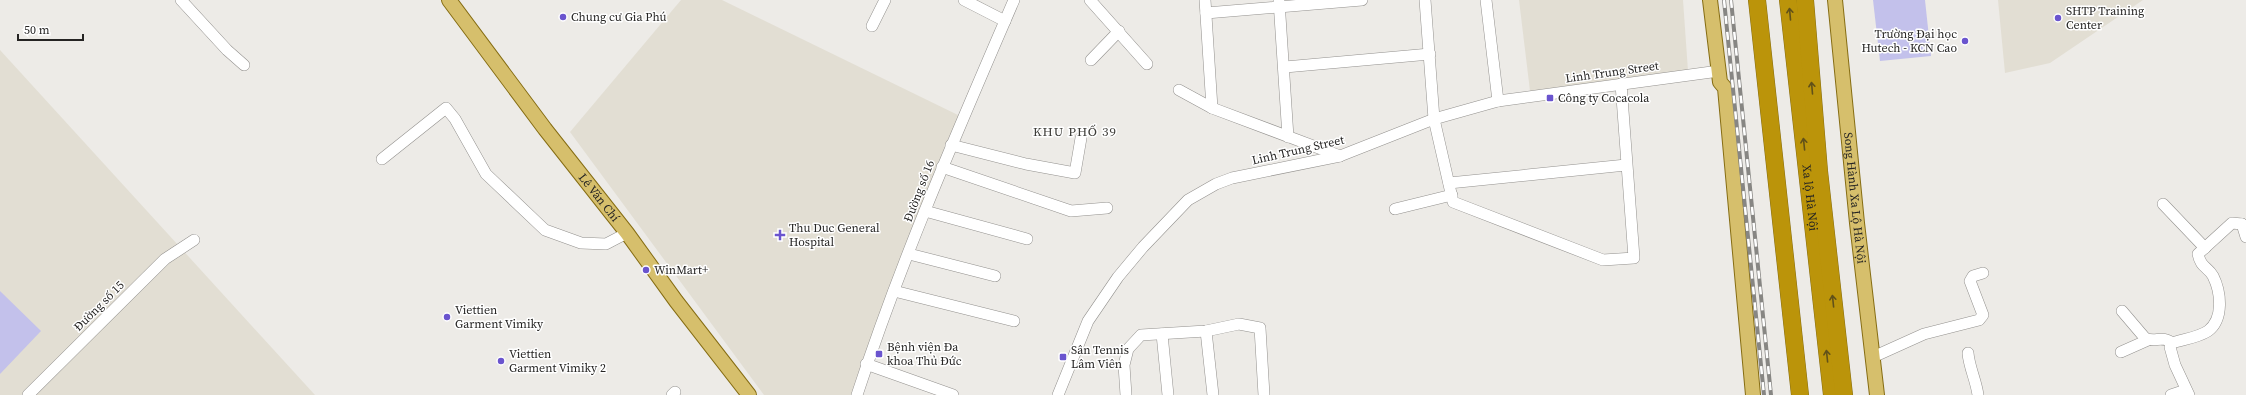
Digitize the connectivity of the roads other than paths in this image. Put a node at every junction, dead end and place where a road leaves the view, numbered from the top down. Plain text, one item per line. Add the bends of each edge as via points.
1 (181, 0) edge
2 (449, 0) edge
3 (885, 0) edge
4 (964, 0) edge
5 (1014, 0) edge
6 (1090, 0) edge
7 (1205, 0) edge
8 (1362, 0) edge
9 (1425, 0) edge
10 (1486, 0) edge
11 (1710, 0) edge
12 (1758, 0) edge
13 (1768, 0) edge
14 (1788, 0) edge
15 (1805, 0) edge
16 (1827, 0) edge
17 (1835, 0) edge
18 (1280, 4) edge
19 (1206, 13) junction
20 (1005, 21) junction
21 (872, 26) dead end
22 (1119, 31) junction
23 (1430, 54) junction
24 (1091, 60) dead end
25 (1147, 64) dead end
26 (244, 65) dead end
27 (1285, 67) junction
28 (1719, 76) junction
29 (1621, 84) junction
30 (1179, 90) dead end
31 (1498, 101) junction
32 (1212, 108) junction
33 (1434, 119) junction
34 (1288, 136) junction
35 (1081, 138) dead end
36 (951, 145) junction
37 (1340, 156) junction
38 (382, 159) dead end
39 (1626, 165) junction
40 (942, 167) junction
41 (1449, 183) junction
42 (1452, 195) junction
43 (2164, 204) dead end
44 (1107, 208) dead end
45 (1395, 208) dead end
46 (925, 210) junction
47 (2244, 222) edge
48 (627, 233) junction
49 (2246, 237) edge
50 (1027, 239) dead end
51 (194, 240) dead end
52 (2205, 248) junction
53 (909, 254) junction
54 (1983, 273) dead end
55 (995, 276) dead end
56 (894, 291) junction
57 (2122, 311) dead end
58 (1014, 321) dead end
59 (1206, 331) junction
60 (1162, 334) junction
61 (2148, 340) junction
62 (2171, 345) junction
63 (1968, 352) dead end
64 (2121, 352) dead end
65 (1873, 357) junction
66 (866, 364) junction
67 (2187, 392) edge
68 (28, 395) edge
69 (749, 395) edge
70 (856, 395) edge
71 (953, 395) edge
72 (1058, 395) edge
73 (1126, 395) edge
74 (1168, 395) edge
75 (1213, 395) edge
76 (1264, 395) edge
77 (1743, 395) edge
78 (1753, 395) edge
79 (1800, 395) edge
80 (1808, 395) edge
81 (1832, 395) edge
82 (1844, 395) edge
83 (1868, 395) edge
84 (1877, 395) edge
85 (1978, 395) edge
86 (2171, 395) edge

1 - 26 street
2 - 48 main road, Lê Văn Chí via 545,129
3 - 21 street
4 - 20 street
5 - 20 street, Đường số 16
6 - 22 street
7 - 19 street
8 - 18 street
9 - 23 street
10 - 31 street
11 - 28 main road
12 - 79 highway
13 - 80 highway, Xa lộ Hà Nội
81 -> 14 highway, Xa lộ Hà Nội
82 -> 15 highway, Xa lộ Hà Nội via 1819,171
16 - 83 main road, Song Hành Xa Lộ Hà Nội
17 - 65 main road, Song Hành Xa Lộ Hà Nội
18 - 19 street
18 - 27 street
19 - 32 street
20 - 36 street, Đường số 16
22 - 24 street
22 - 25 street
23 - 27 street
23 - 33 street
27 - 34 street
28 - 29 street, Linh Trung Street
28 - 77 main road via 1716,90
28 - 78 main road via 1725,88
29 - 31 street, Linh Trung Street
29 - 39 street
30 - 32 street
31 - 33 street, Linh Trung Street
32 - 34 street
33 - 37 street, Linh Trung Street
33 - 41 street
34 - 37 street
35 - 36 street via 1075,173 1026,164
36 - 40 street, Đường số 16
37 - 72 street, Linh Trung Street via 1232,178 1188,200 1142,247 1098,304 1079,340
38 - 48 street via 446,108 486,174 545,230 581,243 606,244
39 - 41 street
39 - 42 street via 1634,258 1603,260 1453,202
40 - 44 street via 1071,211
40 - 46 street, Đường số 16
41 - 42 street
42 - 45 street
43 - 52 street
46 - 50 street
46 - 53 street, Đường số 16
47 - 49 street
47 - 52 street via 2232,223
48 - 69 main road, Lê Văn Chí
51 - 68 street, Đường số 15 via 165,259
52 - 62 street via 2198,254 2200,264 2211,274 2219,288 2218,318 2208,330
53 - 55 street
53 - 56 street, Đường số 16
54 - 65 street via 1973,276 1970,281 1983,315 1980,320 1924,334
56 - 58 street
56 - 66 street, Đường số 16
57 - 61 street
59 - 60 street
59 - 75 street
59 - 76 street via 1239,324 1260,328
60 - 73 street via 1141,335 1128,349 1124,365
60 - 74 street
61 - 62 street via 2164,338
61 - 64 street
62 - 67 street via 2175,365
63 - 85 street via 1968,362 1976,380
65 - 84 main road, Song Hành Xa Lộ Hà Nội
66 - 70 street, Đường số 16
66 - 71 street
67 - 86 street

